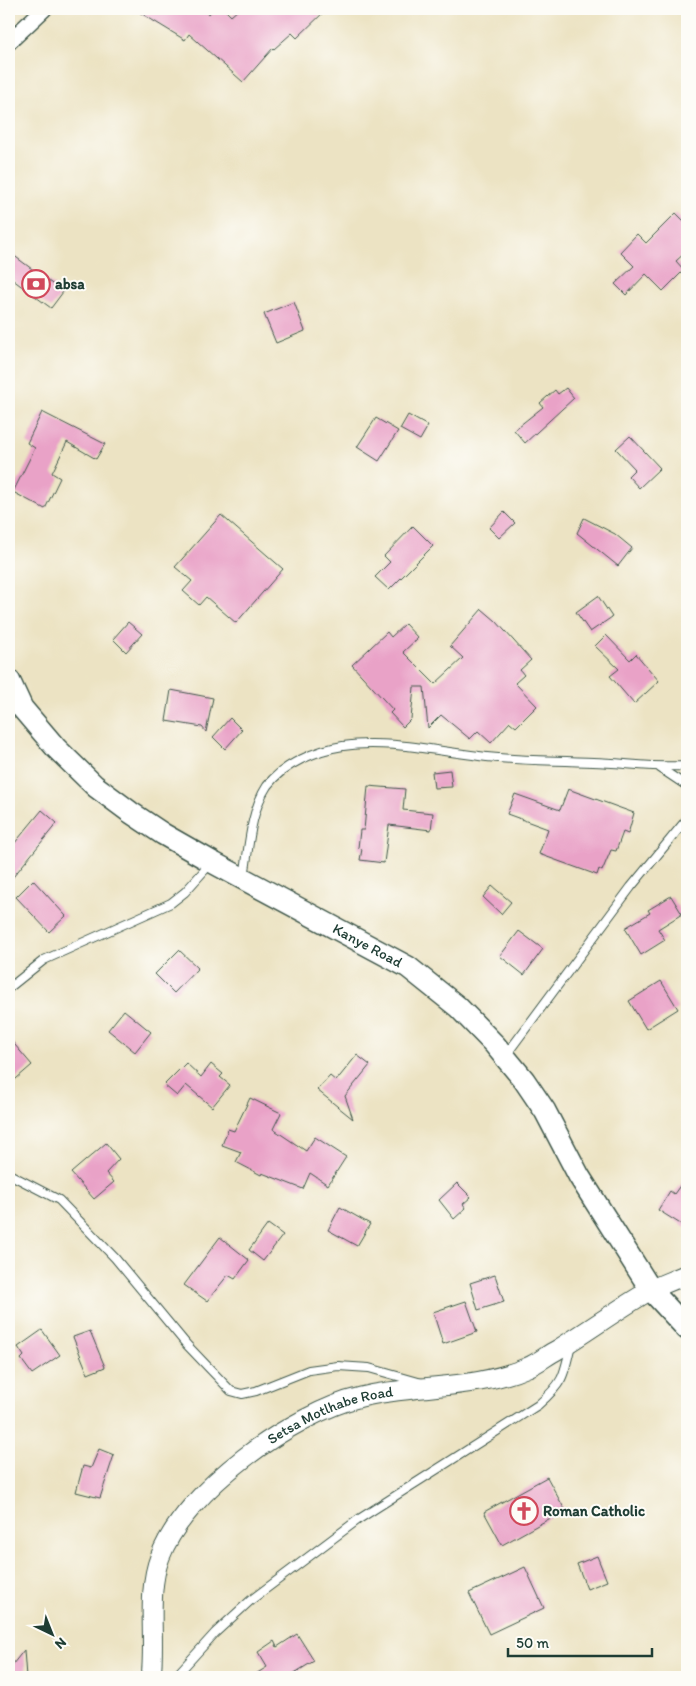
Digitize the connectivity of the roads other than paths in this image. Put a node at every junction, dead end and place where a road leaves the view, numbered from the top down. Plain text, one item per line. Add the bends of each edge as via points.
1 (44, 9) edge
2 (9, 42) edge
3 (9, 680) edge
4 (687, 766) edge
5 (659, 768) junction
6 (687, 786) edge
7 (687, 819) edge
8 (212, 862) junction
9 (244, 879) junction
10 (9, 988) edge
11 (504, 1056) junction
12 (9, 1174) edge
13 (687, 1274) edge
14 (651, 1290) junction
15 (687, 1329) edge
16 (572, 1341) junction
17 (431, 1386) junction
18 (151, 1677) edge
19 (175, 1677) edge

1 - 2 street
3 - 8 main road, Kanye Road via 22,708 56,748 95,786 163,834
4 - 5 lane
5 - 6 lane
5 - 9 lane via 483,757 371,744 342,746 309,756 288,767 268,785 256,808
7 - 11 lane via 631,887
8 - 9 main road, Kanye Road
8 - 10 lane via 171,903 44,960
9 - 11 main road, Kanye Road via 408,967 458,1007
11 - 14 main road, Kanye Road via 545,1111 578,1176
12 - 17 lane via 59,1200 115,1258 187,1345 231,1391 242,1394 256,1391 309,1370 338,1366 369,1368
13 - 14 street, Setsa Motlhabe Road
14 - 15 main road, Kanye Road
14 - 16 street, Setsa Motlhabe Road
16 - 17 street, Setsa Motlhabe Road via 528,1367 485,1381
16 - 19 lane via 564,1377 538,1405 352,1524 251,1600
17 - 18 street, Setsa Motlhabe Road via 360,1398 305,1419 260,1446 209,1489 180,1521 160,1558 153,1594

